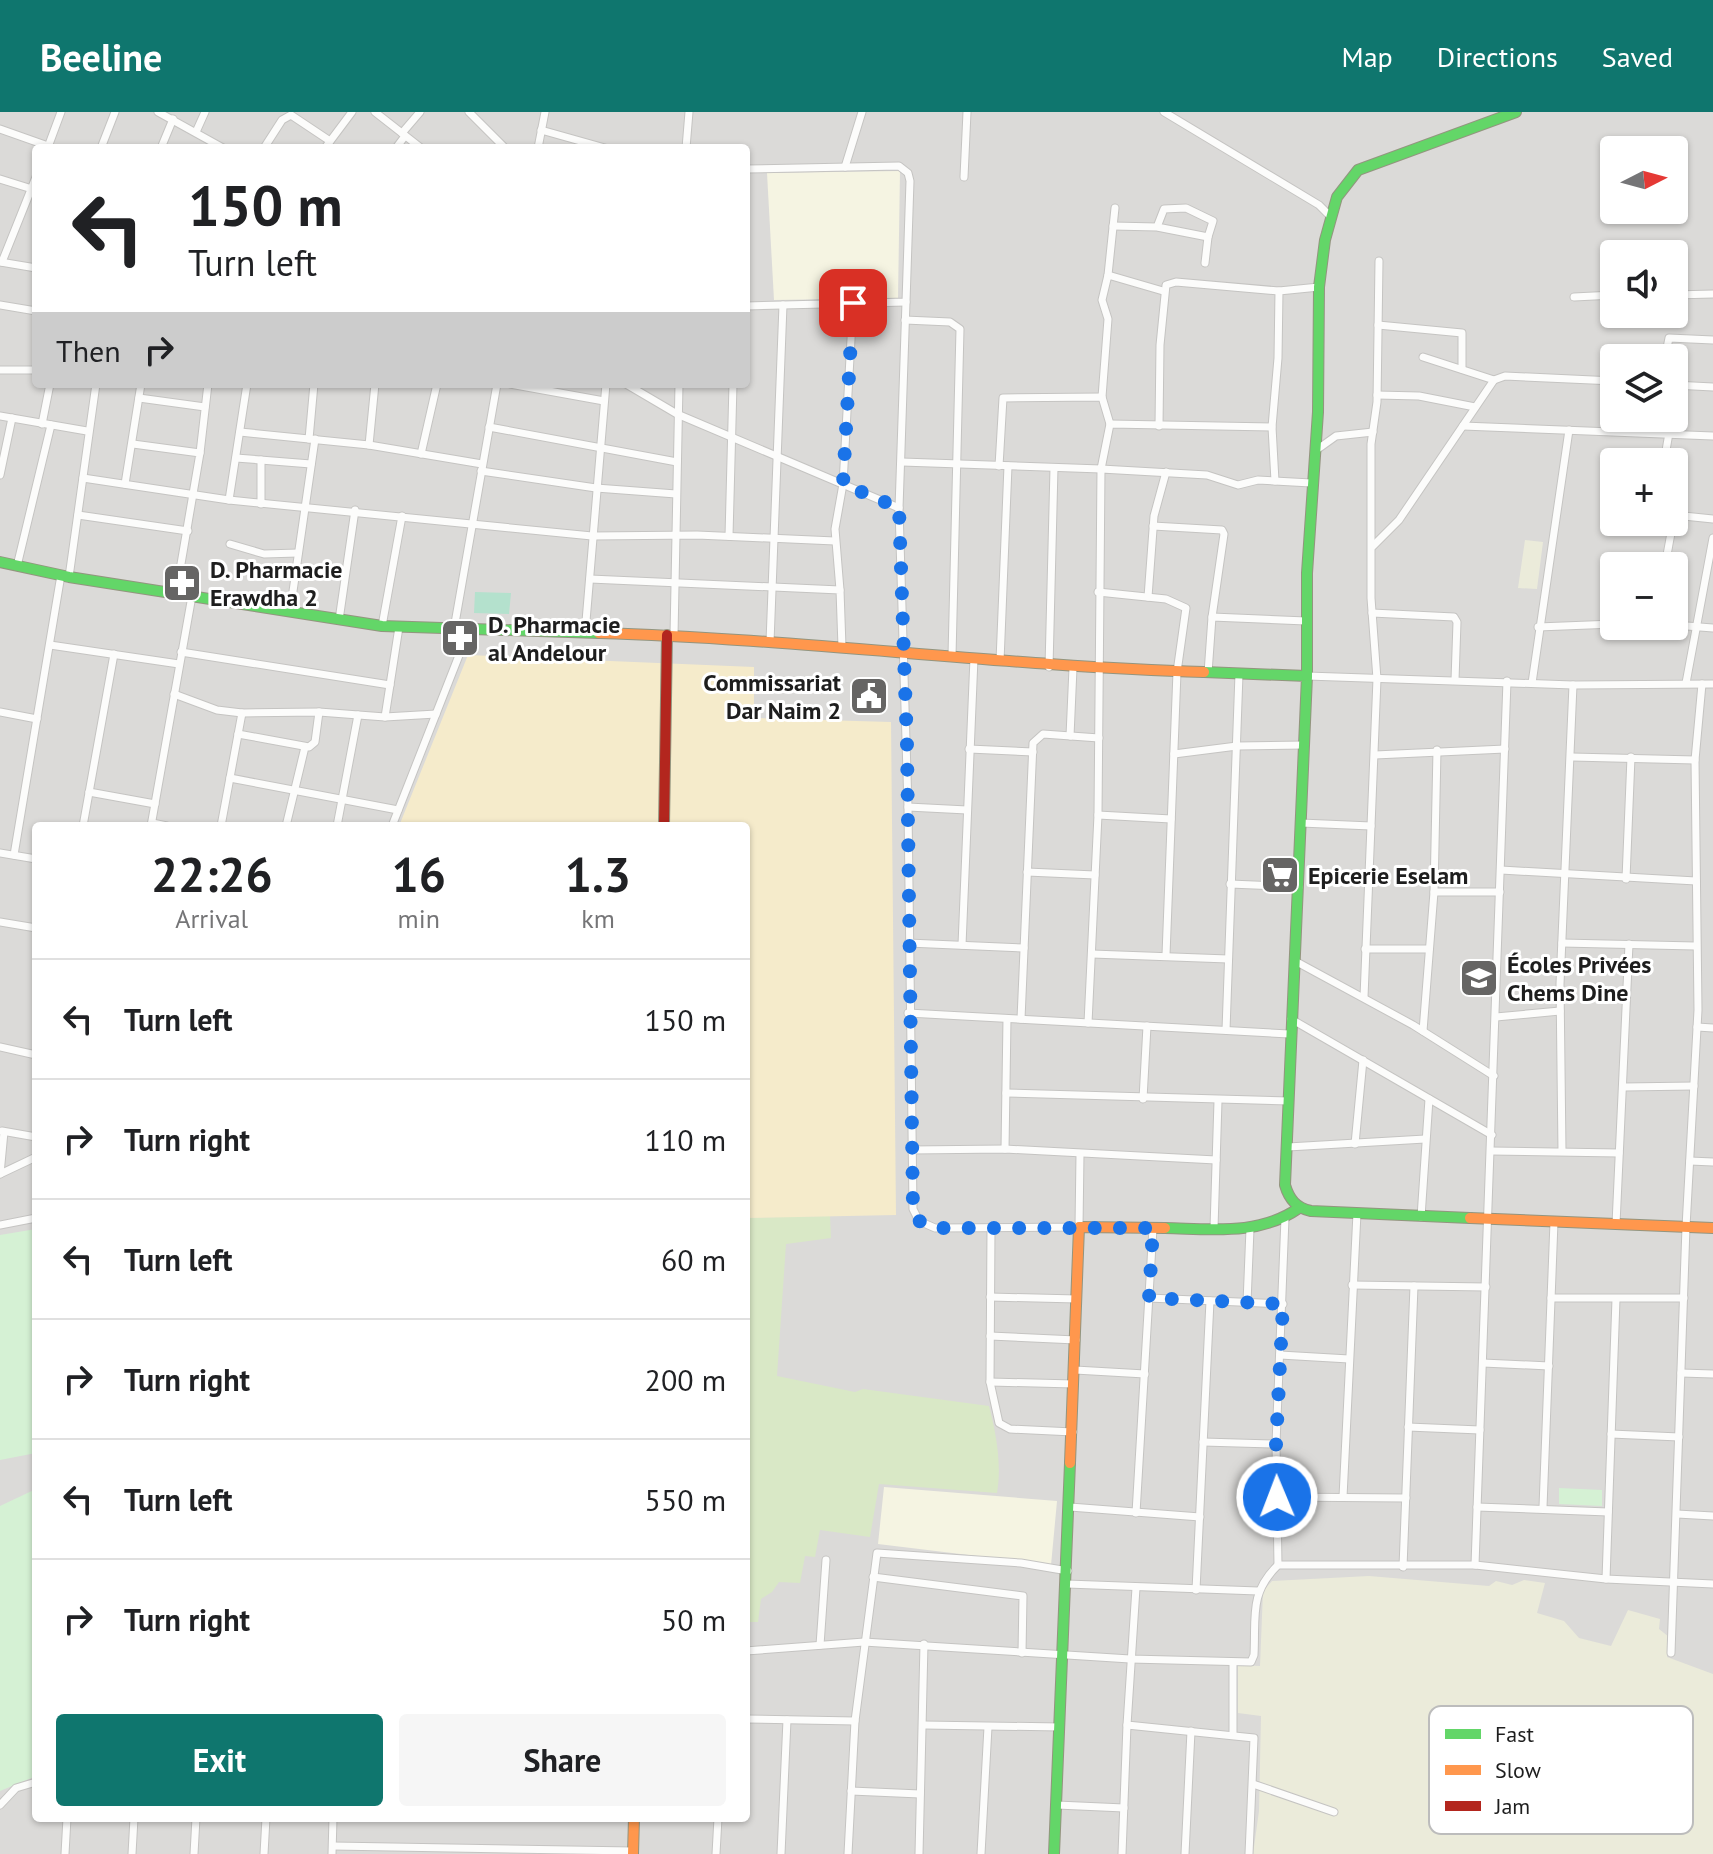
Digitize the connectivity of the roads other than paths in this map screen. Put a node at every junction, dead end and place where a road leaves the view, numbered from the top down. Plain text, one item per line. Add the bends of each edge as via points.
1 (61, 112) edge
2 (115, 112) edge
3 (158, 112) edge
4 (205, 112) edge
5 (352, 112) edge
6 (375, 112) edge
7 (420, 112) edge
8 (469, 112) edge
9 (545, 112) edge
10 (689, 112) edge
11 (862, 112) edge
12 (967, 112) edge
13 (1164, 112) edge
14 (1516, 112) edge
15 (173, 119) junction
16 (0, 129) edge
17 (541, 130) junction
18 (196, 132) junction
19 (404, 134) junction
20 (330, 141) junction
21 (40, 144) edge
22 (49, 144) edge
23 (103, 144) edge
24 (163, 144) edge
25 (216, 144) edge
26 (267, 144) edge
27 (328, 144) edge
28 (398, 144) edge
29 (416, 144) edge
30 (501, 144) edge
31 (539, 144) edge
32 (591, 144) edge
33 (686, 144) edge
34 (845, 167) junction
35 (750, 169) edge
36 (964, 177) dead end
37 (0, 179) edge
38 (32, 189) edge
39 (32, 194) edge
40 (1115, 208) dead end
41 (1331, 217) junction
42 (1113, 226) junction
43 (1157, 227) junction
44 (1208, 237) junction
45 (1379, 261) dead end
46 (1, 262) edge
47 (1205, 263) dead end
48 (32, 267) edge
49 (1108, 275) junction
50 (1319, 287) junction
51 (1163, 291) junction
52 (1279, 291) junction
53 (1713, 294) edge
54 (1688, 295) edge
55 (1600, 296) edge
56 (1574, 297) dead end
57 (906, 302) junction
58 (853, 303) junction
59 (0, 305) edge
60 (783, 305) junction
61 (750, 306) edge
62 (32, 310) edge
63 (905, 320) junction
64 (1378, 325) junction
65 (1713, 340) edge
66 (1668, 344) edge
67 (1423, 357) dead end
68 (1462, 369) junction
69 (0, 370) edge
70 (32, 370) edge
71 (1494, 380) junction
72 (1600, 380) edge
73 (1688, 386) edge
74 (1713, 387) edge
75 (50, 388) edge
76 (95, 388) edge
77 (140, 388) edge
78 (207, 388) edge
79 (246, 388) edge
80 (314, 388) edge
81 (375, 388) edge
82 (436, 388) edge
83 (496, 388) edge
84 (532, 388) edge
85 (606, 388) edge
86 (633, 388) edge
87 (679, 388) edge
88 (733, 388) edge
89 (1377, 395) junction
90 (1102, 397) junction
91 (139, 398) junction
92 (604, 401) junction
93 (205, 407) junction
94 (1475, 407) junction
95 (677, 414) junction
96 (0, 416) edge
97 (12, 418) junction
98 (47, 424) junction
99 (1110, 424) junction
100 (1159, 426) junction
101 (1463, 426) junction
102 (489, 427) junction
103 (1272, 427) junction
104 (1569, 430) junction
105 (87, 431) junction
106 (240, 432) junction
107 (1373, 432) junction
108 (1669, 433) junction
109 (731, 436) junction
110 (1713, 436) edge
111 (312, 439) junction
112 (133, 444) junction
113 (369, 445) junction
114 (600, 448) junction
115 (1666, 448) edge
116 (200, 453) junction
117 (1313, 453) junction
118 (421, 454) junction
119 (777, 455) junction
120 (236, 458) junction
121 (261, 460) junction
122 (677, 462) junction
123 (902, 462) junction
124 (311, 464) junction
125 (956, 464) junction
126 (999, 466) junction
127 (1008, 466) junction
128 (482, 467) junction
129 (1054, 468) junction
130 (1101, 469) junction
131 (1166, 472) junction
132 (0, 475) edge
133 (83, 478) junction
134 (1275, 481) junction
135 (1311, 483) junction
136 (125, 484) junction
137 (843, 484) junction
138 (596, 488) junction
139 (676, 494) junction
140 (194, 495) junction
141 (229, 500) junction
142 (261, 504) junction
143 (305, 505) junction
144 (899, 508) junction
145 (355, 510) junction
146 (78, 515) junction
147 (402, 516) junction
148 (1688, 516) edge
149 (1713, 519) edge
150 (472, 526) junction
151 (1153, 526) junction
152 (188, 531) junction
153 (592, 536) junction
154 (729, 536) junction
155 (676, 537) junction
156 (773, 538) junction
157 (1713, 538) edge
158 (835, 541) junction
159 (230, 544) dead end
160 (1373, 546) junction
161 (298, 553) junction
162 (0, 562) edge
163 (17, 566) junction
164 (65, 576) junction
165 (590, 579) junction
166 (675, 583) junction
167 (770, 587) junction
168 (840, 590) junction
169 (1098, 592) junction
170 (176, 593) junction
171 (192, 596) junction
172 (1148, 597) junction
173 (290, 612) junction
174 (1372, 613) junction
175 (1212, 617) junction
176 (339, 620) junction
177 (1306, 621) junction
178 (1600, 625) edge
179 (382, 626) junction
180 (1688, 626) edge
181 (1696, 626) junction
182 (399, 627) junction
183 (1538, 627) junction
184 (1713, 628) edge
185 (454, 629) junction
186 (469, 630) junction
187 (585, 633) junction
188 (670, 636) junction
189 (770, 642) junction
190 (50, 645) junction
191 (842, 647) junction
192 (181, 652) junction
193 (905, 653) junction
194 (114, 654) junction
195 (952, 656) junction
196 (974, 658) junction
197 (1000, 661) junction
198 (179, 664) junction
199 (1049, 667) junction
200 (1073, 668) junction
201 (1099, 668) junction
202 (1177, 672) junction
203 (1208, 673) junction
204 (1239, 674) junction
205 (1307, 676) junction
206 (1377, 679) junction
207 (1455, 680) junction
208 (1507, 681) junction
209 (1532, 683) junction
210 (1686, 683) junction
211 (1702, 684) junction
212 (1713, 684) edge
213 (390, 685) junction
214 (1573, 685) junction
215 (174, 694) junction
216 (0, 712) edge
217 (319, 712) junction
218 (242, 713) junction
219 (436, 714) junction
220 (358, 715) junction
221 (385, 717) junction
222 (37, 719) junction
223 (238, 734) junction
224 (1070, 736) junction
225 (1099, 738) junction
226 (1304, 745) junction
227 (1237, 746) junction
228 (305, 747) junction
229 (969, 749) junction
230 (1505, 749) junction
231 (1437, 750) junction
232 (1033, 752) junction
233 (1174, 754) junction
234 (1375, 755) junction
235 (1572, 757) junction
236 (1631, 757) junction
237 (1695, 760) junction
238 (230, 778) junction
239 (294, 791) junction
240 (89, 792) junction
241 (342, 800) junction
242 (155, 804) junction
243 (908, 807) junction
244 (398, 810) junction
245 (967, 810) junction
246 (1098, 815) junction
247 (1171, 819) junction
248 (84, 822) edge
249 (152, 822) edge
250 (222, 822) edge
251 (287, 822) edge
252 (338, 822) edge
253 (394, 822) edge
254 (664, 822) edge
255 (1301, 823) junction
256 (1371, 826) junction
257 (0, 853) edge
258 (14, 855) junction
259 (32, 858) edge
260 (1501, 870) junction
261 (1027, 872) junction
262 (1095, 875) junction
263 (1563, 875) junction
264 (1626, 879) junction
265 (1696, 881) junction
266 (1230, 884) junction
267 (1299, 887) junction
268 (1434, 892) junction
269 (1500, 892) junction
270 (0, 922) edge
271 (32, 927) edge
272 (908, 943) junction
273 (1562, 943) junction
274 (1629, 944) junction
275 (962, 945) junction
276 (1695, 946) junction
277 (1024, 948) junction
278 (1365, 949) junction
279 (1429, 949) junction
280 (1092, 954) junction
281 (1166, 955) junction
282 (1228, 959) junction
283 (1295, 961) junction
284 (1364, 997) junction
285 (1560, 1011) junction
286 (908, 1013) junction
287 (1496, 1017) junction
288 (1007, 1019) junction
289 (1021, 1019) junction
290 (1291, 1019) junction
291 (1088, 1023) junction
292 (1147, 1026) junction
293 (1697, 1027) junction
294 (1713, 1028) edge
295 (1226, 1030) junction
296 (1423, 1031) junction
297 (1289, 1034) junction
298 (0, 1047) edge
299 (32, 1054) edge
300 (1363, 1060) junction
301 (1494, 1076) junction
302 (1694, 1086) junction
303 (1624, 1087) junction
304 (1006, 1093) junction
305 (1143, 1099) junction
306 (1429, 1099) junction
307 (1218, 1101) junction
308 (1289, 1101) junction
309 (2, 1131) edge
310 (1492, 1135) junction
311 (32, 1136) edge
312 (1425, 1139) junction
313 (1355, 1144) junction
314 (1288, 1147) junction
315 (1005, 1149) junction
316 (911, 1150) junction
317 (1491, 1151) junction
318 (1562, 1151) junction
319 (1619, 1153) junction
320 (1080, 1154) junction
321 (32, 1159) edge
322 (1216, 1160) junction
323 (1690, 1161) junction
324 (1713, 1162) edge
325 (1299, 1208) junction
326 (1357, 1213) junction
327 (1421, 1217) junction
328 (1285, 1218) junction
329 (32, 1219) edge
330 (1489, 1219) junction
331 (1554, 1222) junction
332 (1616, 1224) junction
333 (0, 1225) edge
334 (1079, 1227) junction
335 (1686, 1227) junction
336 (1153, 1228) junction
337 (1214, 1228) junction
338 (1713, 1228) edge
339 (991, 1229) junction
340 (1250, 1229) junction
341 (1352, 1285) junction
342 (1414, 1286) junction
343 (1486, 1287) junction
344 (990, 1297) junction
345 (1149, 1298) junction
346 (1551, 1298) junction
347 (1684, 1298) junction
348 (1077, 1299) junction
349 (1616, 1299) junction
350 (1210, 1301) junction
351 (1247, 1303) junction
352 (1283, 1304) junction
353 (990, 1336) junction
354 (1076, 1340) junction
355 (1280, 1355) junction
356 (1349, 1359) junction
357 (1483, 1363) junction
358 (1549, 1366) junction
359 (1075, 1370) junction
360 (1681, 1373) junction
361 (1145, 1374) junction
362 (1713, 1374) edge
363 (990, 1382) junction
364 (1074, 1384) junction
365 (1408, 1427) junction
366 (1480, 1430) junction
367 (1073, 1432) junction
368 (1611, 1434) junction
369 (1679, 1437) junction
370 (1203, 1442) junction
371 (1276, 1444) junction
372 (1277, 1497) junction
373 (1343, 1497) junction
374 (1406, 1498) junction
375 (1070, 1507) junction
376 (1477, 1507) junction
377 (1543, 1507) junction
378 (1608, 1512) junction
379 (1136, 1513) junction
380 (1677, 1514) junction
381 (1713, 1516) edge
382 (1200, 1517) junction
383 (826, 1560) dead end
384 (1278, 1565) junction
385 (1475, 1565) junction
386 (1403, 1567) junction
387 (1068, 1571) junction
388 (873, 1577) junction
389 (1606, 1579) junction
390 (1674, 1583) junction
391 (1067, 1584) junction
392 (1713, 1584) edge
393 (1136, 1588) junction
394 (1196, 1590) junction
395 (1258, 1591) junction
396 (864, 1642) junction
397 (924, 1644) junction
398 (820, 1645) junction
399 (750, 1651) edge
400 (1022, 1653) junction
401 (1671, 1653) dead end
402 (1064, 1655) junction
403 (1130, 1659) junction
404 (1233, 1663) junction
405 (750, 1719) edge
406 (787, 1720) junction
407 (855, 1721) junction
408 (924, 1725) junction
409 (1127, 1725) junction
410 (988, 1727) junction
411 (1060, 1727) junction
412 (1191, 1731) junction
413 (1233, 1735) junction
414 (32, 1783) edge
415 (1253, 1784) junction
416 (851, 1791) junction
417 (920, 1794) junction
418 (0, 1805) edge
419 (1057, 1805) junction
420 (1124, 1808) junction
421 (1334, 1812) dead end
422 (67, 1822) edge
423 (134, 1822) edge
424 (196, 1822) edge
425 (266, 1822) edge
426 (333, 1822) edge
427 (634, 1822) edge
428 (718, 1822) edge
429 (333, 1850) edge
430 (547, 1852) edge
431 (633, 1853) edge
432 (65, 1854) edge
433 (132, 1854) edge
434 (194, 1854) edge
435 (264, 1854) edge
436 (716, 1854) edge
437 (781, 1854) edge
438 (848, 1854) edge
439 (919, 1854) edge
440 (981, 1854) edge
441 (1054, 1854) edge
442 (1122, 1854) edge
443 (1185, 1854) edge
444 (1249, 1854) edge

1 - 22 street
2 - 23 street
3 - 15 street
4 - 18 street
5 - 20 street
6 - 19 street
7 - 19 street
8 - 30 street
9 - 17 street
10 - 33 street
11 - 34 street
12 - 36 street
13 - 41 street
14 - 41 street via 1358,170 1337,197
15 - 18 street
15 - 24 street
16 - 21 street
17 - 31 street
17 - 32 street
18 - 25 street
19 - 28 street
19 - 29 street
20 - 26 street via 291,115
20 - 27 street
34 - 35 street
34 - 57 street via 899,166 908,173
37 - 38 street
39 - 46 street
40 - 42 street
41 - 50 street
42 - 43 street
42 - 49 street
43 - 44 street
43 - 44 street via 1164,209 1186,208 1213,221
44 - 47 street
45 - 64 street
46 - 48 street
49 - 51 street
49 - 90 street via 1102,300 1108,319
50 - 52 street
50 - 117 street
51 - 52 street via 1170,282
51 - 100 street
52 - 103 street
53 - 54 street
55 - 56 street
57 - 58 street
57 - 63 street
58 - 60 street
58 - 137 street
59 - 62 street
60 - 61 street
60 - 119 street
63 - 123 street
63 - 125 street via 950,322 960,329
64 - 68 street via 1462,333
64 - 89 street
65 - 66 street via 1669,338
67 - 68 street
68 - 71 street
69 - 70 street
71 - 72 street via 1505,376
71 - 94 street
73 - 74 street
75 - 98 street
76 - 105 street
77 - 91 street
78 - 93 street
79 - 106 street
80 - 111 street
81 - 113 street
82 - 118 street
83 - 102 street
84 - 92 street
85 - 92 street
86 - 95 street
87 - 95 street
88 - 109 street
89 - 94 street via 1419,396
89 - 107 street
90 - 99 street
90 - 126 street via 1003,398
91 - 93 street
91 - 112 street
92 - 114 street
93 - 116 street
94 - 101 street
95 - 109 street
95 - 122 street
96 - 97 street
97 - 98 street
97 - 132 street
98 - 105 street
98 - 163 street
99 - 100 street
99 - 130 street
100 - 103 street
101 - 104 street
101 - 160 street via 1399,520
102 - 114 street
102 - 128 street
103 - 134 street
104 - 108 street
104 - 183 street
105 - 133 street
106 - 111 street
106 - 120 street
107 - 117 street via 1336,436
107 - 160 street
108 - 110 street
108 - 115 street
109 - 119 street
109 - 154 street
111 - 113 street
111 - 124 street
112 - 116 street
112 - 136 street
113 - 118 street
114 - 122 street
114 - 138 street
116 - 140 street
117 - 135 street
118 - 128 street
119 - 137 street
119 - 156 street
120 - 121 street
120 - 141 street
121 - 124 street
121 - 142 street
122 - 139 street
123 - 125 street
123 - 144 street
124 - 143 street
125 - 126 street
125 - 195 street
126 - 127 street
127 - 129 street
127 - 197 street
128 - 138 street
128 - 150 street
129 - 130 street
129 - 199 street
130 - 131 street
130 - 169 street
131 - 134 street via 1207,475 1238,485
131 - 151 street
133 - 136 street
133 - 146 street
134 - 135 street
135 - 177 street
136 - 140 street
137 - 144 street
137 - 158 street
138 - 139 street
138 - 153 street
139 - 155 street
140 - 141 street
140 - 152 street
141 - 142 street
142 - 143 street
143 - 145 street
143 - 161 street
144 - 193 street
145 - 147 street
145 - 176 street
146 - 152 street
146 - 164 street
147 - 150 street
147 - 179 street
148 - 149 street
150 - 153 street
150 - 185 street
151 - 172 street
151 - 175 street via 1222,530
152 - 170 street
153 - 155 street
153 - 165 street
154 - 155 street
154 - 156 street
155 - 166 street
156 - 158 street
156 - 167 street
157 - 181 street
158 - 168 street
159 - 161 street via 264,554
160 - 174 street
161 - 173 street
162 - 163 street
163 - 164 street
164 - 170 street
164 - 190 street
165 - 166 street
165 - 187 street
166 - 167 street
166 - 188 street
167 - 168 street
167 - 189 street
168 - 191 street
169 - 172 street
169 - 201 street
170 - 171 street
171 - 173 street
171 - 192 street
172 - 202 street via 1186,608
173 - 176 street
174 - 206 street
174 - 207 street via 1454,617
175 - 177 street
175 - 203 street
176 - 179 street
177 - 205 street
178 - 183 street
179 - 182 street
180 - 181 street
181 - 184 street
181 - 210 street
182 - 185 street
182 - 213 street
183 - 209 street
185 - 186 street
186 - 187 street
186 - 219 street
187 - 188 street
188 - 189 street
188 - 254 street
189 - 191 street
190 - 194 street
190 - 222 street
191 - 193 street
192 - 198 street
192 - 213 street
193 - 195 street
193 - 243 street
194 - 198 street
194 - 240 street
195 - 196 street
196 - 197 street
196 - 229 street
197 - 199 street
198 - 215 street
199 - 200 street
200 - 201 street
200 - 224 street
201 - 202 street
201 - 225 street
202 - 203 street
202 - 233 street
203 - 204 street
204 - 205 street
204 - 227 street
205 - 206 street
205 - 226 street
206 - 207 street
206 - 234 street
207 - 208 street
208 - 209 street
208 - 230 street
209 - 214 street
210 - 211 street
210 - 214 street
211 - 212 street
211 - 237 street
213 - 221 street
214 - 235 street
215 - 218 street
215 - 242 street
216 - 222 street
217 - 218 street
217 - 220 street
217 - 228 street via 315,742
218 - 223 street
219 - 221 street
219 - 244 street
220 - 221 street
220 - 241 street
222 - 258 street
223 - 228 street
223 - 238 street
224 - 225 street
224 - 232 street via 1038,736
225 - 246 street
226 - 227 street
226 - 255 street
227 - 233 street
227 - 266 street
228 - 239 street
229 - 232 street
229 - 245 street
230 - 231 street
230 - 260 street
231 - 234 street
231 - 268 street
232 - 261 street
233 - 247 street
234 - 256 street
235 - 236 street
235 - 263 street
236 - 237 street
236 - 264 street
237 - 265 street
238 - 239 street
238 - 250 street
239 - 241 street
239 - 251 street
240 - 242 street
240 - 248 street
241 - 244 street
241 - 252 street
242 - 249 street
243 - 245 street
243 - 272 street
244 - 253 street
245 - 275 street
246 - 247 street
246 - 262 street
247 - 281 street
255 - 256 street
255 - 267 street
256 - 278 street
257 - 258 street
258 - 259 street
260 - 263 street
260 - 269 street
261 - 262 street
261 - 277 street
262 - 280 street
263 - 264 street
263 - 273 street
264 - 265 street
265 - 276 street
266 - 267 street
266 - 282 street
267 - 283 street
268 - 269 street
268 - 279 street
269 - 287 street
270 - 271 street
272 - 275 street
272 - 286 street
273 - 274 street
273 - 285 street
274 - 276 street
274 - 303 street
275 - 277 street
276 - 293 street
277 - 289 street
278 - 279 street
278 - 284 street
279 - 296 street
280 - 281 street
280 - 291 street
281 - 282 street
282 - 295 street
283 - 284 street
283 - 290 street
284 - 296 street
285 - 287 street
285 - 318 street
286 - 288 street
286 - 316 street
287 - 301 street
288 - 289 street
288 - 304 street
289 - 291 street
290 - 297 street
290 - 300 street
291 - 292 street
292 - 295 street
292 - 305 street
293 - 294 street
293 - 302 street
295 - 297 street
296 - 301 street
297 - 308 street
298 - 299 street
300 - 306 street
300 - 313 street
301 - 310 street
302 - 303 street
302 - 323 street
303 - 319 street
304 - 305 street
304 - 315 street
305 - 307 street
306 - 310 street
306 - 312 street
307 - 308 street
307 - 322 street
308 - 314 street
309 - 311 street
309 - 321 street via 0,1174
310 - 317 street
312 - 313 street
312 - 327 street
313 - 314 street
314 - 325 street via 1285,1185
315 - 316 street
315 - 320 street
316 - 339 street via 913,1209 919,1221 935,1228
317 - 318 street
317 - 330 street
318 - 319 street
319 - 332 street
320 - 322 street
320 - 334 street
322 - 337 street
323 - 324 street
323 - 335 street
325 - 326 street
325 - 328 street
326 - 327 street
326 - 341 street
327 - 330 street
328 - 340 street
328 - 352 street
329 - 333 street
330 - 331 street
330 - 343 street
331 - 332 street
331 - 346 street
332 - 335 street
334 - 336 street
334 - 339 street
334 - 348 street
335 - 338 street
335 - 347 street
336 - 337 street
336 - 345 street
337 - 340 street
339 - 344 street
340 - 351 street
341 - 342 street
341 - 356 street
342 - 343 street
342 - 365 street
343 - 357 street
344 - 348 street
344 - 353 street
345 - 350 street
345 - 361 street
346 - 349 street
346 - 358 street
347 - 349 street
347 - 360 street
348 - 354 street
349 - 368 street
350 - 351 street
350 - 370 street
351 - 352 street
352 - 355 street
353 - 354 street
353 - 363 street
354 - 359 street
355 - 356 street
355 - 371 street
356 - 373 street
357 - 358 street
357 - 366 street
358 - 377 street
359 - 361 street
359 - 364 street
360 - 362 street
360 - 369 street
361 - 379 street
363 - 364 street
363 - 367 street via 1002,1428
364 - 367 street
365 - 366 street
365 - 374 street
366 - 376 street
367 - 375 street
368 - 369 street
368 - 378 street
369 - 380 street
370 - 371 street
370 - 382 street
371 - 372 street
372 - 373 street
372 - 384 street
373 - 374 street
374 - 386 street
375 - 379 street
375 - 387 street
376 - 377 street
376 - 385 street
377 - 378 street
378 - 389 street
379 - 382 street
380 - 381 street
380 - 390 street
382 - 394 street
383 - 398 street
384 - 386 street
384 - 395 street
385 - 386 street
385 - 389 street
387 - 388 street via 881,1551
387 - 391 street
388 - 396 street
388 - 400 street via 1023,1596
389 - 390 street
390 - 392 street
390 - 401 street
391 - 393 street
391 - 402 street
393 - 394 street
393 - 403 street
394 - 395 street
395 - 404 street via 1253,1658
396 - 397 street
396 - 398 street
396 - 407 street
397 - 400 street
397 - 408 street
398 - 399 street
400 - 402 street
402 - 403 street
402 - 411 street
403 - 404 street
403 - 409 street
404 - 413 street
405 - 406 street
406 - 407 street
406 - 437 street
407 - 416 street
408 - 410 street
408 - 417 street
409 - 412 street
409 - 420 street
410 - 411 street
410 - 440 street
411 - 419 street
412 - 413 street
412 - 443 street
413 - 415 street via 1254,1738
414 - 418 street via 16,1788
415 - 421 street
415 - 444 street
416 - 417 street
416 - 438 street
417 - 439 street
419 - 420 street
419 - 441 street
420 - 442 street
422 - 432 street
423 - 433 street
424 - 434 street
425 - 435 street
426 - 429 street
427 - 431 street
428 - 436 street
429 - 430 street
430 - 431 street

